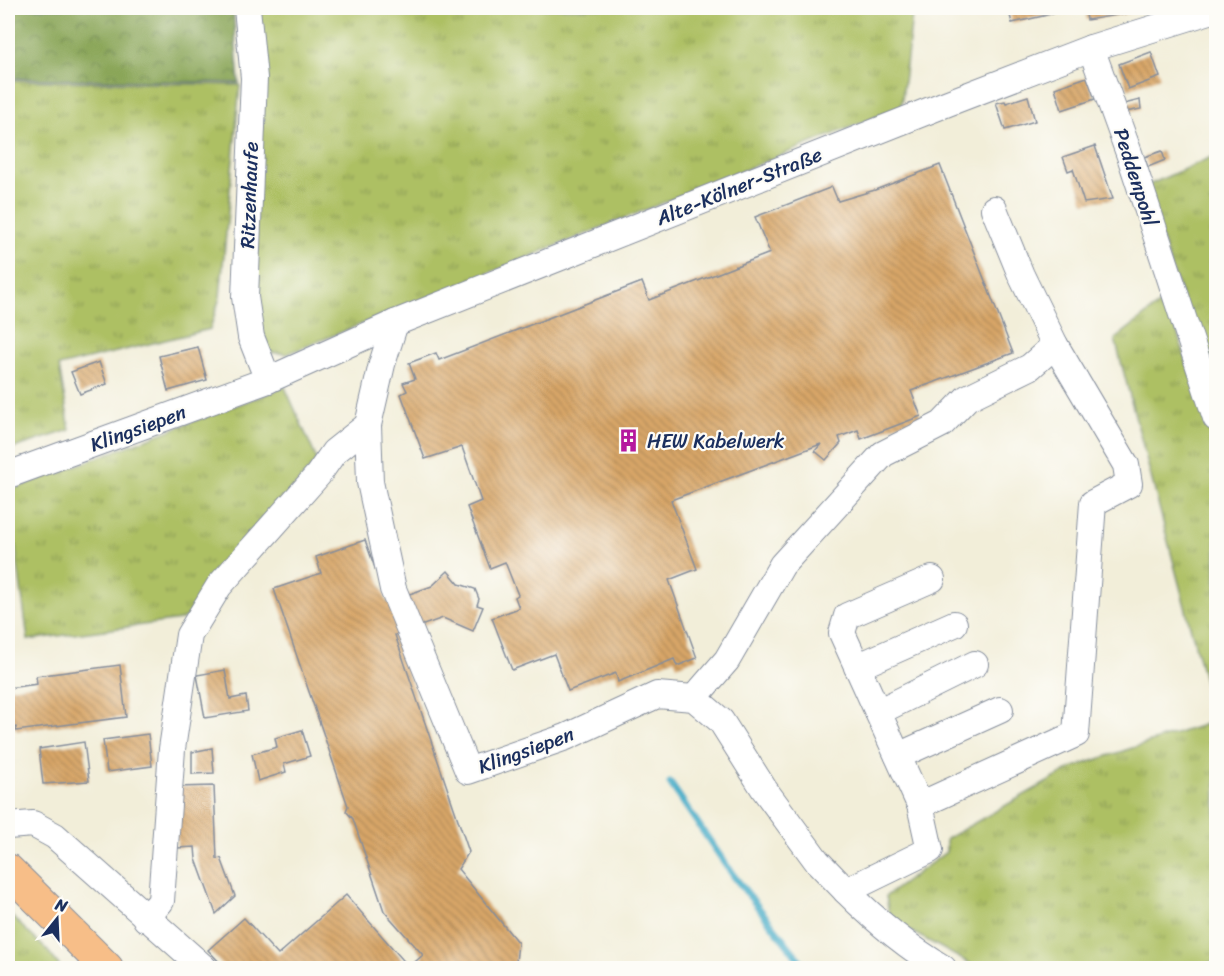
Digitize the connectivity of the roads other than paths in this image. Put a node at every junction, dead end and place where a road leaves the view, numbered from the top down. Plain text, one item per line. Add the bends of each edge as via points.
1 (248, 8) edge
2 (1216, 9) edge
3 (1091, 48) junction
4 (994, 209) dead end
5 (395, 323) junction
6 (1055, 345) junction
7 (268, 380) junction
8 (1216, 418) edge
9 (368, 425) junction
10 (8, 475) edge
11 (932, 579) dead end
12 (954, 624) dead end
13 (975, 664) dead end
14 (857, 667) junction
15 (694, 698) junction
16 (1000, 710) dead end
17 (878, 712) junction
18 (898, 756) junction
19 (920, 805) junction
20 (8, 826) edge
21 (8, 870) edge
22 (846, 891) junction
23 (147, 919) junction
24 (107, 969) edge
25 (204, 969) edge
26 (943, 969) edge

1 - 7 street, Ritzenhaufe via 254,78 245,297 251,337
2 - 3 street, Alte-Kölner-Straße
3 - 5 street, Alte-Kölner-Straße
3 - 8 street, Peddenpohl
4 - 6 street
5 - 7 street, Alte-Kölner-Straße
5 - 9 street, Klingsiepen
6 - 15 street via 1030,367 967,398 942,423 883,454 782,565 727,660
6 - 19 street via 1126,465 1129,484 1093,503 1076,734
7 - 10 street, Klingsiepen
9 - 15 street, Klingsiepen via 370,482 393,589 468,771 566,737 657,695
9 - 23 street via 334,452 219,586 189,635 172,749 161,901
11 - 14 street via 847,616 842,633
12 - 14 street
13 - 17 street
14 - 17 street
15 - 22 street via 721,721 764,789 817,861
16 - 18 street
17 - 18 street
18 - 19 street
19 - 22 street via 930,850
20 - 23 street via 33,824 43,828
21 - 24 main road
22 - 26 street via 874,919
23 - 25 street

